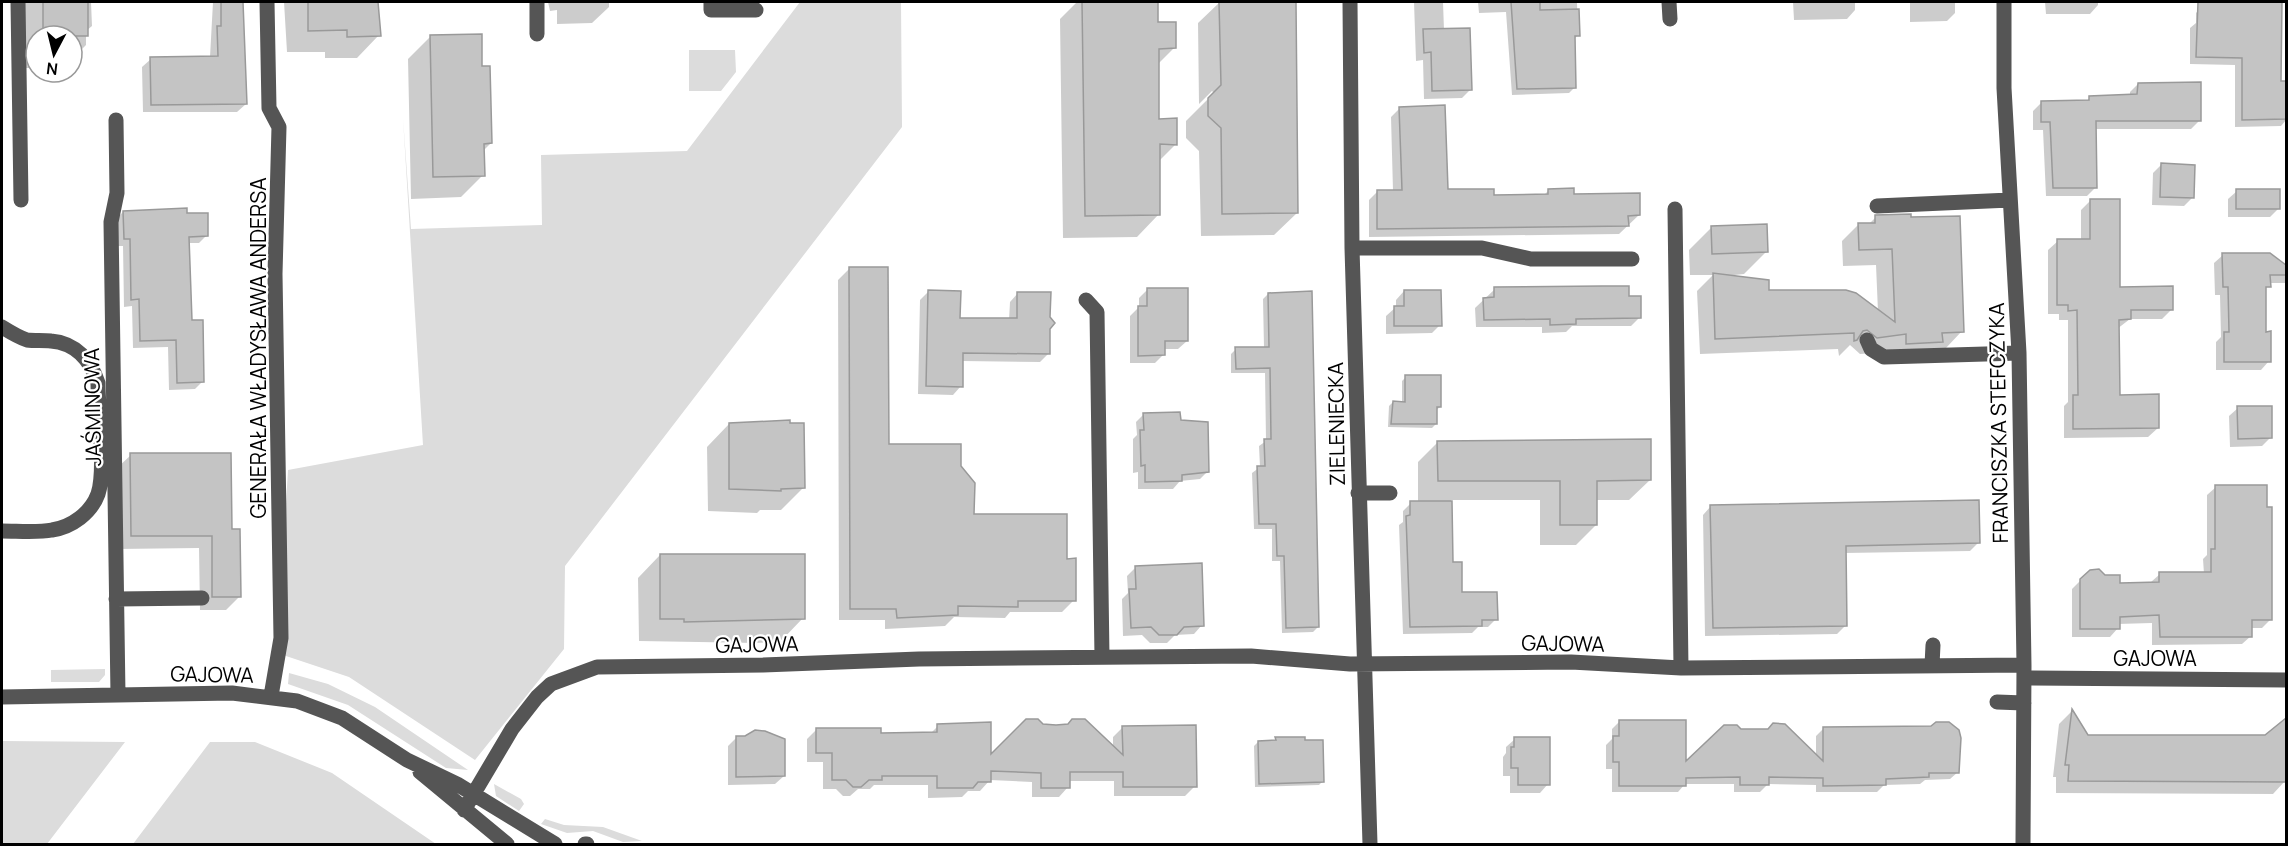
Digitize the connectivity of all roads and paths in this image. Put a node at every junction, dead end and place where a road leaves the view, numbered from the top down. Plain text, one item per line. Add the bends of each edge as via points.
1 (18, 2) edge
2 (267, 2) edge
3 (537, 2) edge
4 (711, 2) edge
5 (1350, 2) edge
6 (1669, 2) edge
7 (2004, 2) edge
8 (756, 10) dead end
9 (1670, 19) dead end
10 (537, 34) dead end
11 (116, 120) dead end
12 (21, 200) dead end
13 (2010, 200) junction
14 (1877, 206) dead end
15 (1675, 209) dead end
16 (1352, 248) junction
17 (1632, 259) dead end
18 (1086, 300) dead end
19 (2, 327) edge
20 (1866, 340) dead end
21 (2019, 352) junction
22 (1358, 493) junction
23 (1390, 493) dead end
24 (2, 531) edge
25 (202, 598) dead end
26 (116, 599) junction
27 (1933, 645) dead end
28 (1102, 657) junction
29 (1364, 663) junction
30 (1932, 664) junction
31 (1681, 668) junction
32 (2024, 672) junction
33 (2286, 680) edge
34 (118, 695) junction
35 (271, 696) junction
36 (2, 697) edge
37 (1997, 702) dead end
38 (2024, 703) junction
39 (407, 760) junction
40 (473, 793) junction
41 (464, 810) junction
42 (507, 844) edge
43 (555, 844) edge
44 (1370, 844) edge
45 (2023, 844) edge

1 - 12 street
2 - 35 street, GENERAŁA WŁADYSŁAWA ANDERSA via 269,108 279,127 275,274 281,638
3 - 10 street
4 - 8 street via 711,10
5 - 16 street, ZIELENIECKA
6 - 9 street
7 - 13 street, FRANCISZKA STEFCZYKA
11 - 26 street, JAŚMINOWA via 117,193 111,222
13 - 14 street
13 - 21 street, FRANCISZKA STEFCZYKA
15 - 31 street
16 - 17 street via 1482,248 1532,259
16 - 22 street, ZIELENIECKA
18 - 28 street via 1097,312 1093,418
19 - 24 street via 28,340 54,341 71,347 93,368 98,383 100,476 98,494 75,522 52,530
20 - 21 street via 1871,349 1884,357
21 - 32 street, FRANCISZKA STEFCZYKA
22 - 23 street
22 - 29 street, ZIELENIECKA
25 - 26 street
26 - 34 street, JAŚMINOWA
27 - 30 street
28 - 29 street, GAJOWA via 1251,656
28 - 40 street, GAJOWA via 597,667 551,684 537,697 512,729
29 - 31 street, GAJOWA via 1571,662
29 - 44 street, ZIELENIECKA
30 - 31 street, GAJOWA
30 - 32 street, GAJOWA
32 - 33 street, GAJOWA
32 - 38 street, FRANCISZKA STEFCZYKA
34 - 35 street, GAJOWA
34 - 36 street, GAJOWA
35 - 39 street, GAJOWA via 322,708
37 - 38 street
38 - 45 street, FRANCISZKA STEFCZYKA
39 - 40 street, GAJOWA
39 - 41 street, GAJOWA
40 - 41 street, GAJOWA
40 - 43 street, GAJOWA
41 - 42 street, GAJOWA

